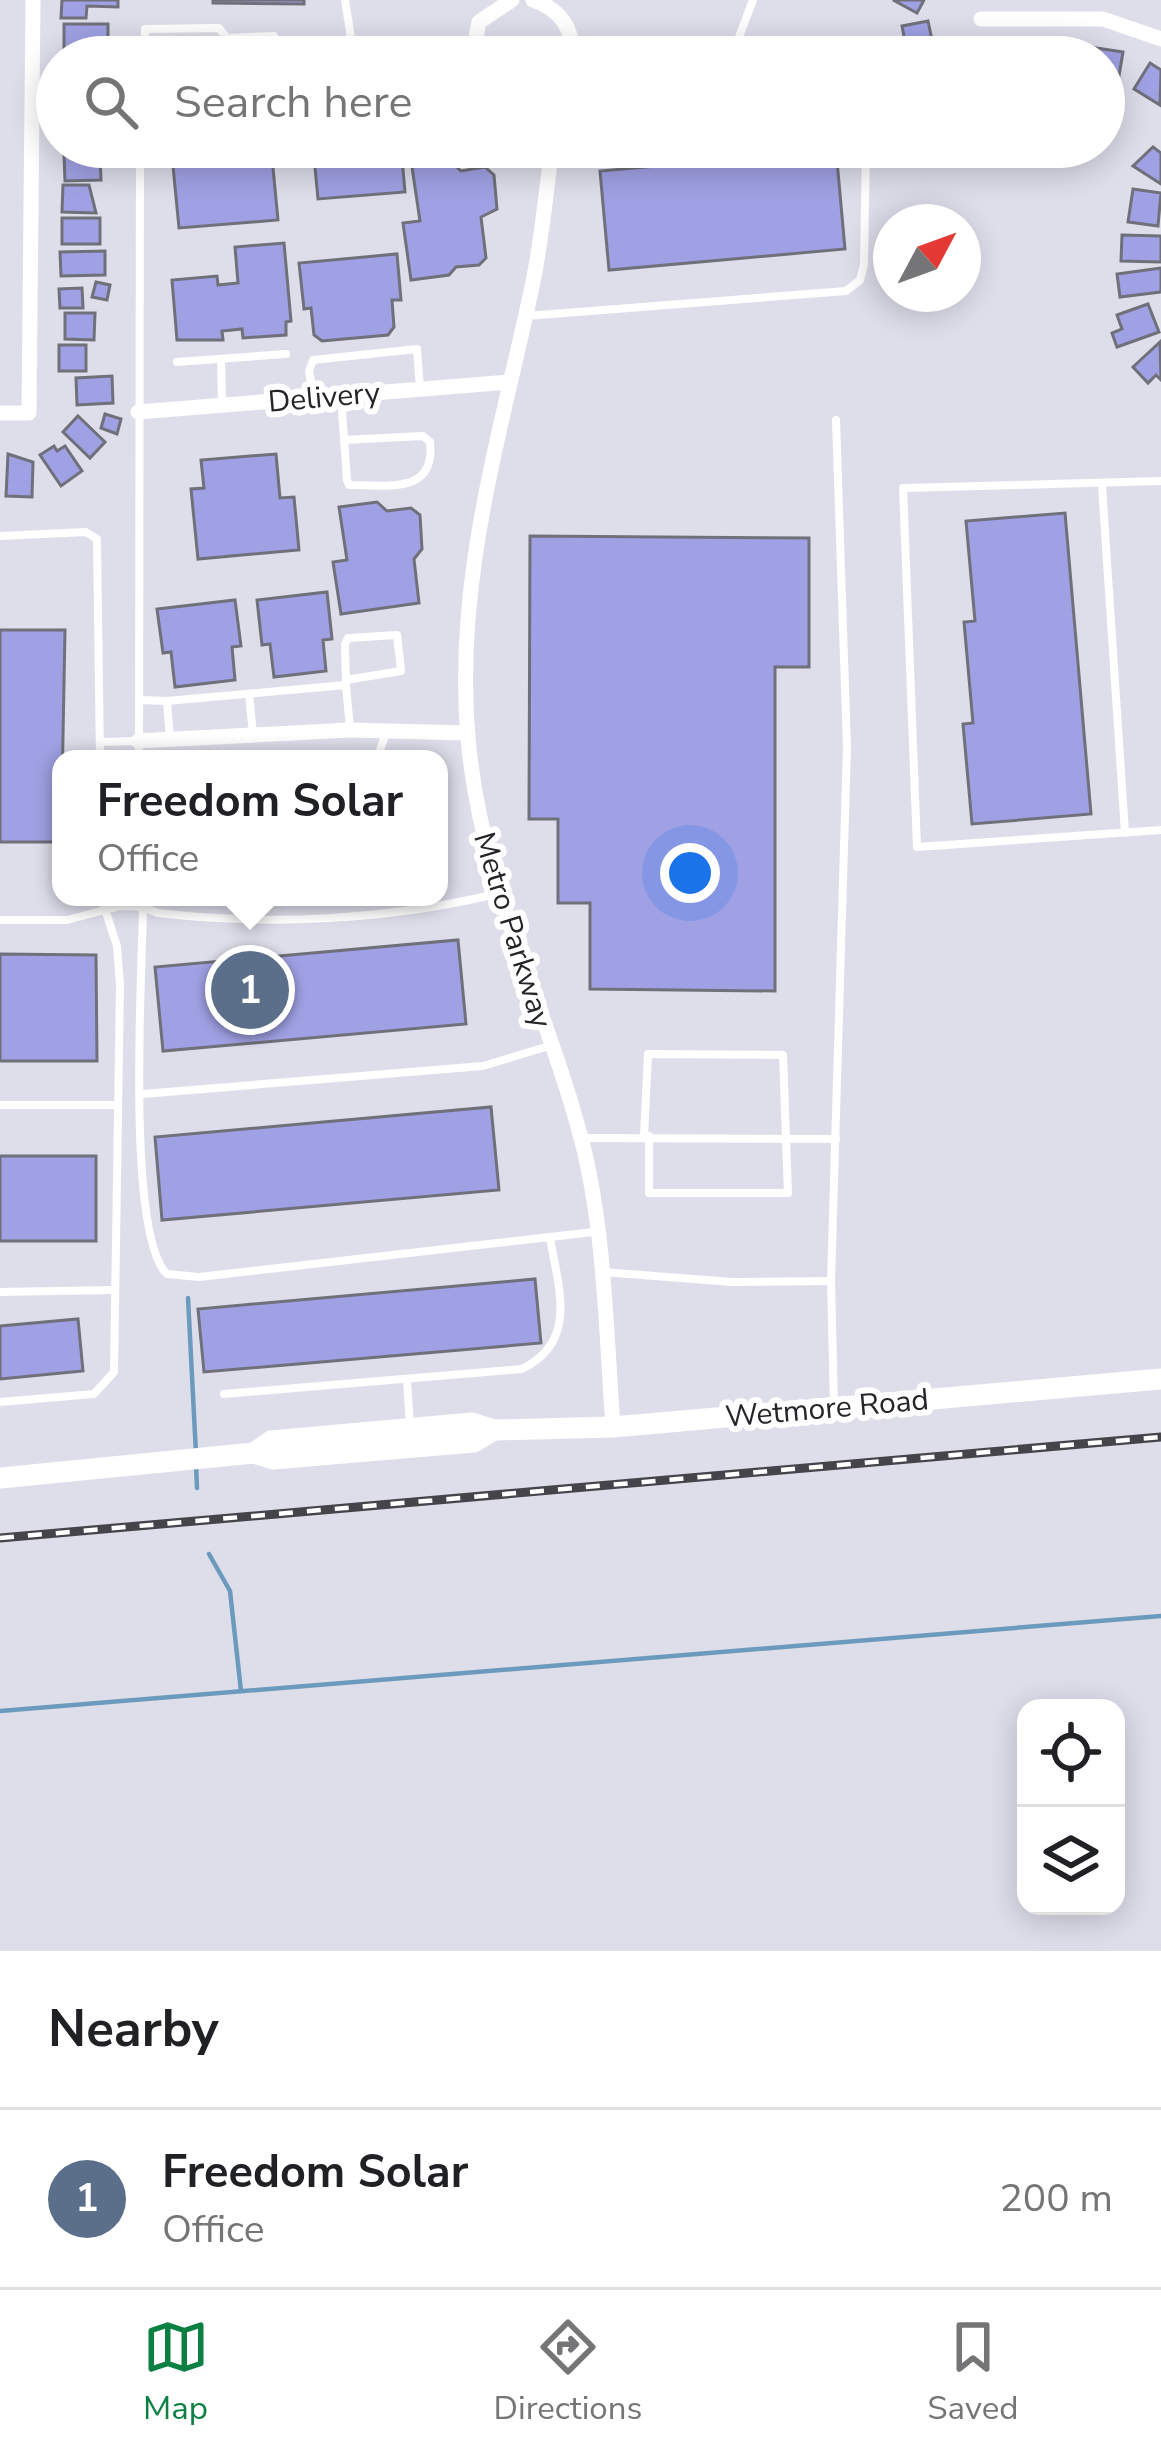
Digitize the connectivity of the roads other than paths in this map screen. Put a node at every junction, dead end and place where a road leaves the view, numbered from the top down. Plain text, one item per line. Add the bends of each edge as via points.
1 (33, 0) edge
2 (345, 0) edge
3 (512, 0) edge
4 (533, 0) edge
5 (753, 0) edge
6 (553, 4) edge
7 (489, 5) edge
8 (981, 20) dead end
9 (144, 36) edge
10 (225, 36) edge
11 (351, 36) edge
12 (476, 36) edge
13 (569, 36) edge
14 (739, 36) edge
15 (1161, 39) edge
16 (140, 168) edge
17 (549, 168) edge
18 (866, 168) edge
19 (525, 316) junction
20 (286, 354) dead end
21 (220, 360) junction
22 (177, 362) dead end
23 (510, 382) junction
24 (420, 389) junction
25 (341, 396) junction
26 (314, 398) junction
27 (222, 405) junction
28 (0, 412) edge
29 (138, 412) junction
30 (836, 420) dead end
31 (344, 440) junction
32 (1161, 481) edge
33 (1102, 486) junction
34 (0, 536) edge
35 (346, 682) junction
36 (250, 694) junction
37 (138, 700) junction
38 (167, 701) junction
39 (350, 730) junction
40 (386, 731) junction
41 (467, 733) junction
42 (254, 735) junction
43 (170, 739) junction
44 (139, 741) junction
45 (100, 742) junction
46 (100, 750) edge
47 (139, 750) edge
48 (379, 750) edge
49 (1161, 830) edge
50 (1125, 833) junction
51 (496, 894) junction
52 (105, 906) edge
53 (122, 906) edge
54 (143, 906) edge
55 (166, 906) edge
56 (447, 906) edge
57 (448, 906) edge
58 (106, 909) junction
59 (0, 920) edge
60 (550, 1046) junction
61 (143, 1094) junction
62 (118, 1105) junction
63 (0, 1106) edge
64 (646, 1136) junction
65 (581, 1138) junction
66 (787, 1138) junction
67 (836, 1139) junction
68 (594, 1232) junction
69 (550, 1237) junction
70 (602, 1272) junction
71 (831, 1281) junction
72 (114, 1290) junction
73 (0, 1292) edge
74 (1161, 1379) edge
75 (407, 1380) junction
76 (224, 1394) dead end
77 (0, 1402) edge
78 (834, 1407) junction
79 (613, 1426) junction
80 (410, 1429) junction
81 (494, 1430) junction
82 (254, 1453) junction
83 (0, 1478) edge

1 - 28 street via 29,413
2 - 11 lane
3 - 7 street
4 - 6 street
5 - 14 lane
6 - 13 street
7 - 12 street
8 - 15 street via 1102,19
9 - 10 lane via 145,29 219,28
16 - 29 lane
17 - 19 street, Metro Parkway
18 - 19 lane via 864,265 846,291
19 - 23 street, Metro Parkway
20 - 21 lane
21 - 22 lane
21 - 27 lane
23 - 24 street, Delivery
23 - 41 street, Metro Parkway via 475,534
24 - 25 street, Delivery
24 - 26 lane via 417,349 313,360
25 - 26 street, Delivery
25 - 31 lane
26 - 27 street, Delivery
27 - 29 street, Delivery
29 - 37 lane
30 - 67 lane via 847,767
31 - 31 lane via 349,485 414,485 432,458 423,436
32 - 33 lane
33 - 50 lane
33 - 50 lane via 903,488 917,847
34 - 45 lane via 86,532 97,539
35 - 35 lane via 348,638 397,634 399,673
35 - 36 lane
35 - 39 lane
36 - 38 lane
36 - 42 lane
37 - 38 lane
37 - 44 lane
38 - 43 lane
39 - 40 street
39 - 42 street
40 - 41 street
40 - 48 lane
41 - 51 street, Metro Parkway
42 - 43 street
43 - 44 street
44 - 45 lane
44 - 47 lane
45 - 46 lane
49 - 50 lane
51 - 57 lane
51 - 60 street, Metro Parkway
52 - 58 lane
53 - 58 lane
54 - 61 lane
55 - 56 lane via 256,922
58 - 59 lane via 80,919
58 - 62 lane via 117,946
60 - 61 lane via 484,1066
60 - 65 street, Metro Parkway
61 - 69 lane via 149,1239 166,1274 199,1277
62 - 63 lane
62 - 72 lane
64 - 65 lane
64 - 66 lane
64 - 66 lane via 649,1193 788,1193
64 - 66 lane via 648,1054 778,1051 786,1061
65 - 68 street, Metro Parkway
66 - 67 lane
67 - 71 lane
68 - 69 lane
68 - 70 street, Metro Parkway
69 - 75 lane via 563,1326 545,1353 522,1369
70 - 71 lane
70 - 79 street, Metro Parkway
71 - 78 lane
72 - 73 lane
72 - 77 lane via 114,1372 105,1388
74 - 78 main road, Wetmore Road
75 - 76 lane
75 - 80 lane
78 - 79 main road, Wetmore Road
79 - 81 main road, Wetmore Road
80 - 81 main road, Wetmore Road via 472,1423
80 - 82 main road, Wetmore Road via 271,1441
81 - 82 main road, Wetmore Road via 474,1442 273,1460
82 - 83 main road, Wetmore Road

